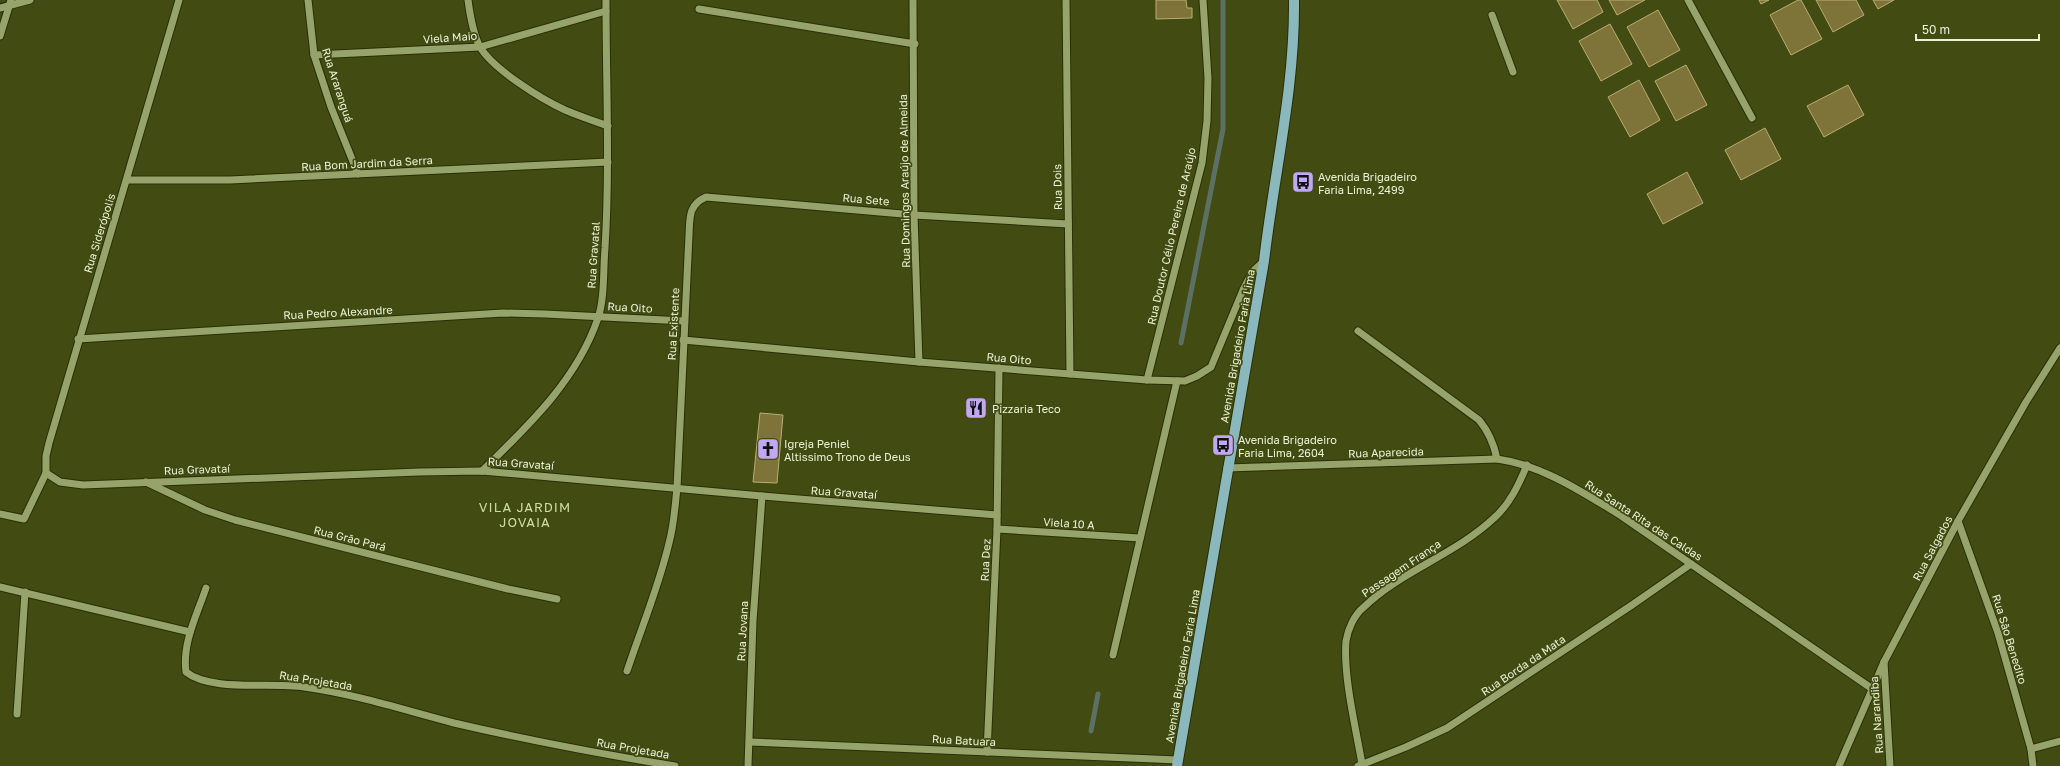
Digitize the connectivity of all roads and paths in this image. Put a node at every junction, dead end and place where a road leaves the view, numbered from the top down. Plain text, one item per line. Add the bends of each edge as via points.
1 (30, 0) edge
2 (179, 0) edge
3 (308, 0) edge
4 (468, 0) edge
5 (913, 0) edge
6 (1066, 0) edge
7 (1203, 0) edge
8 (1294, 0) edge
9 (1688, 0) edge
10 (607, 1) edge
11 (10, 3) edge
12 (0, 8) edge
13 (699, 8) dead end
14 (606, 11) junction
15 (1492, 15) dead end
16 (0, 36) edge
17 (914, 44) junction
18 (480, 47) junction
19 (314, 55) junction
20 (1513, 72) dead end
21 (1752, 118) dead end
22 (608, 126) junction
23 (608, 162) junction
24 (358, 174) junction
25 (127, 180) junction
26 (733, 199) joint
27 (914, 215) junction
28 (1068, 224) junction
29 (1264, 261) junction
30 (598, 317) junction
31 (684, 322) junction
32 (1358, 331) dead end
33 (78, 339) junction
34 (683, 340) junction
35 (2060, 348) edge
36 (919, 362) junction
37 (999, 368) junction
38 (1070, 374) junction
39 (1147, 380) junction
40 (1176, 382) junction
41 (1497, 459) junction
42 (1527, 465) junction
43 (1227, 468) junction
44 (482, 471) junction
45 (46, 473) junction
46 (144, 481) junction
47 (677, 488) junction
48 (762, 496) junction
49 (0, 514) edge
50 (997, 515) junction
51 (1958, 521) junction
52 (997, 529) junction
53 (1140, 538) junction
54 (1691, 564) junction
55 (0, 587) edge
56 (206, 588) dead end
57 (25, 592) junction
58 (556, 599) dead end
59 (190, 632) junction
60 (1113, 655) dead end
61 (1884, 662) junction
62 (627, 671) dead end
63 (1871, 688) junction
64 (17, 714) dead end
65 (2060, 741) edge
66 (750, 742) junction
67 (2031, 749) junction
68 (987, 752) junction
69 (1178, 763) edge
70 (1360, 765) edge
71 (675, 766) edge
72 (748, 766) edge
73 (1839, 766) edge
74 (1890, 766) edge
75 (2033, 766) edge

1 - 11 street
2 - 25 street, Rua Siderópolis
3 - 19 street, Rua Araranguá
4 - 18 street via 470,16
5 - 17 street, Rua Domingos Araújo de Almeida
6 - 28 street, Rua Dois
7 - 39 street, Rua Doutor Célio Pereira de Araújo via 1208,78 1207,122 1202,163
8 - 29 main road, Avenida Brigadeiro Faria Lima via 1292,71
9 - 21 street
10 - 14 street, Rua Gravatal
11 - 12 street
11 - 16 street
13 - 17 street
14 - 18 street, Viela Maio
14 - 22 street, Rua Gravatal
15 - 20 street
17 - 27 street, Rua Domingos Araújo de Almeida
18 - 19 street, Viela Maio
18 - 22 street via 493,63 525,87 565,110
19 - 24 street, Rua Araranguá via 331,107
22 - 23 street, Rua Gravatal
23 - 24 street, Rua Bom Jardim da Serra
23 - 30 street, Rua Gravatal
24 - 25 street, Rua Bom Jardim da Serra via 230,180
25 - 33 street, Rua Siderópolis
26 - 27 street, Rua Sete
26 - 31 street, Rua Existente via 706,197 697,201 692,209
27 - 28 street, Rua Sete
27 - 36 street, Rua Domingos Araújo de Almeida
28 - 38 street, Rua Dois
29 - 40 street, Rua Oito via 1253,271 1243,290 1211,367 1197,376
29 - 43 main road, Avenida Brigadeiro Faria Lima
30 - 31 street, Rua Oito
30 - 33 street, Rua Pedro Alexandre via 503,313
30 - 44 street, Rua Gravatal via 585,348 565,381 537,416
31 - 34 street, Rua Existente
32 - 41 street via 1480,420 1495,445
33 - 45 street, Rua Siderópolis via 49,443
34 - 36 street, Rua Oito
34 - 47 street, Rua Existente
35 - 51 street, Rua Salgados
36 - 37 street, Rua Oito
37 - 38 street, Rua Oito
37 - 50 street, Rua Dez
38 - 39 street, Rua Oito
39 - 40 street, Rua Oito
40 - 53 street
41 - 42 street, Rua Santa Rita das Caldas
41 - 43 street, Rua Aparecida
42 - 54 street, Rua Santa Rita das Caldas via 1580,491 1620,515
42 - 70 street, Passagem França via 1517,488 1494,518 1479,531 1363,607 1351,624 1346,641 1346,666
43 - 69 main road, Avenida Brigadeiro Faria Lima
44 - 46 street, Rua Gravataí
44 - 47 street, Rua Gravataí
45 - 46 street, Rua Gravataí via 60,482 71,484
45 - 49 street via 24,519
46 - 58 street, Rua Grão Pará via 205,510 235,520
47 - 48 street, Rua Gravataí
47 - 62 street, Rua Existente via 669,543
48 - 50 street, Rua Gravataí
48 - 66 street, Rua Jovana via 753,621
50 - 52 street, Rua Dez
51 - 61 street, Rua Salgados
51 - 67 street, Rua São Benedito via 1998,633
52 - 53 street, Viela 10 A
52 - 68 street, Rua Dez
53 - 60 street
54 - 63 street, Rua Santa Rita das Caldas
54 - 70 street, Rua Borda da Mata via 1447,728
55 - 57 street
56 - 59 street
57 - 59 street
57 - 64 street
59 - 71 street, Rua Projetada via 184,660 186,672 193,678 206,682 303,686 470,726 597,753
61 - 63 street, Rua Salgados
61 - 74 street, Rua Narandiba
63 - 73 street, Rua Salgados
65 - 67 street
66 - 68 street, Rua Batuara
66 - 72 street, Rua Jovana
67 - 75 street, Rua São Benedito
68 - 69 street, Rua Batuara

